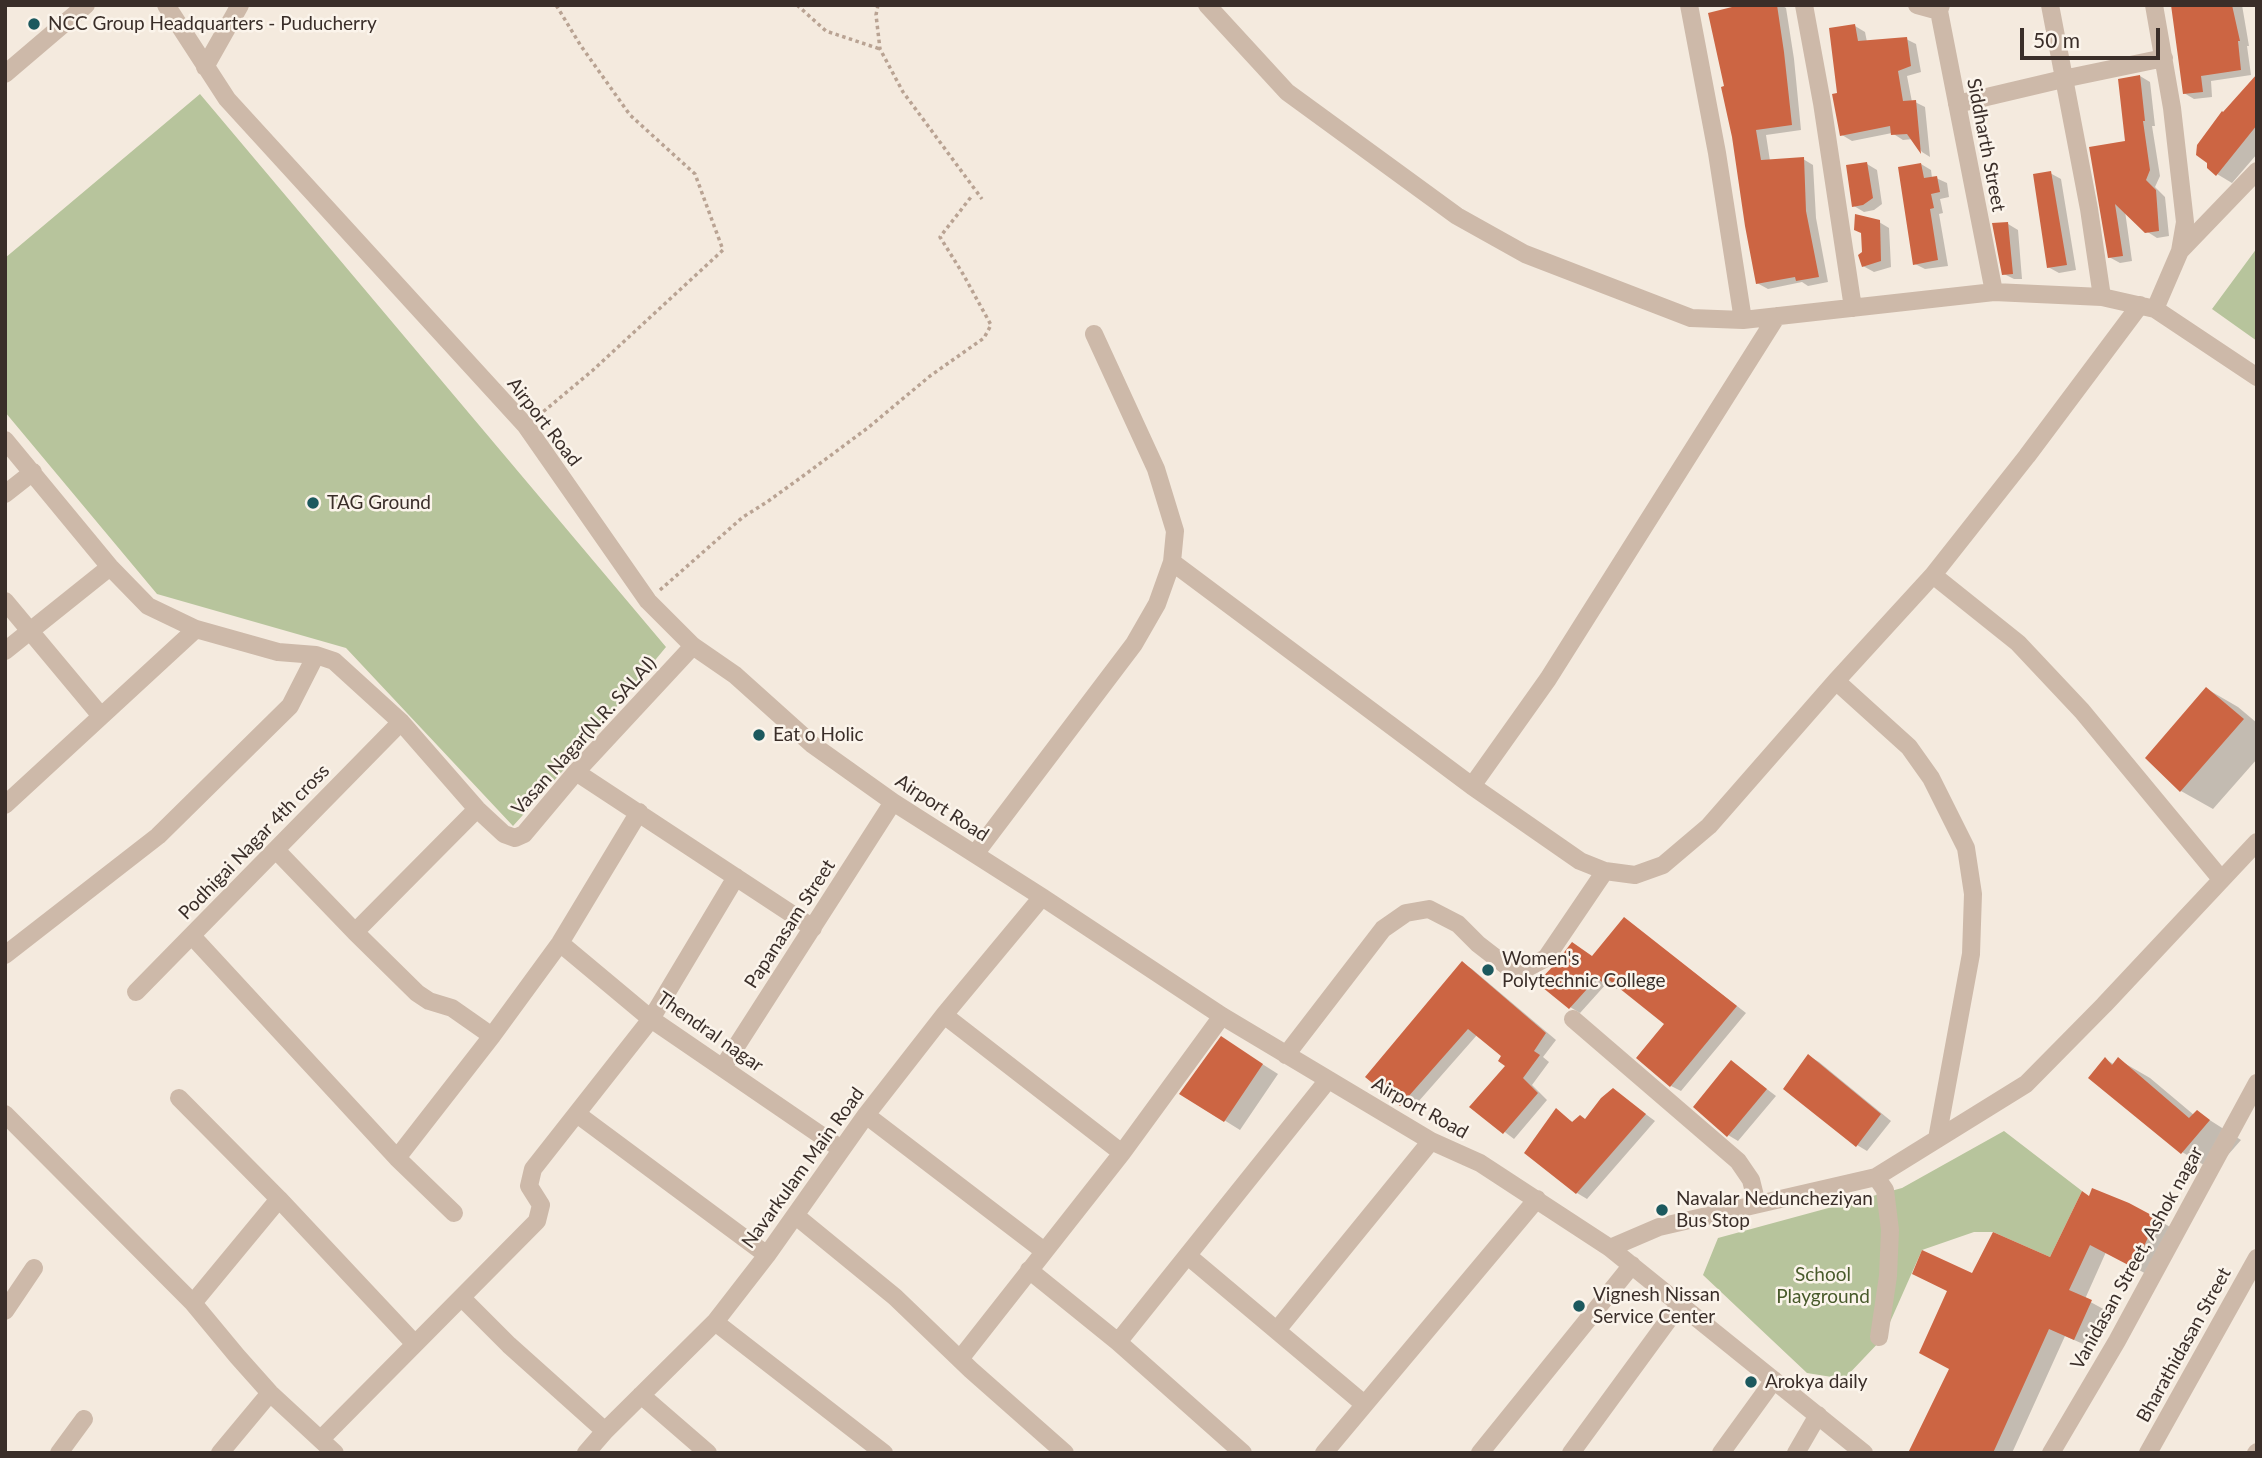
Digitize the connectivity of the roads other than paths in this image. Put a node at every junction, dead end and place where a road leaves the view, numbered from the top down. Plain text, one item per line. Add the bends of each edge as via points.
1 (86, 5) edge
2 (166, 5) edge
3 (240, 5) edge
4 (1207, 5) edge
5 (1689, 5) edge
6 (1804, 5) edge
7 (1917, 5) edge
8 (2050, 5) edge
9 (2154, 5) edge
10 (1940, 8) edge
11 (2164, 58) junction
12 (205, 67) junction
13 (5, 74) edge
14 (2063, 79) junction
15 (1957, 104) junction
16 (2257, 171) edge
17 (2180, 251) junction
18 (1994, 292) junction
19 (2102, 297) junction
20 (2147, 307) junction
21 (1853, 308) junction
22 (1777, 316) junction
23 (1744, 320) junction
24 (1094, 334) dead end
25 (2257, 377) edge
26 (5, 440) edge
27 (33, 472) junction
28 (5, 494) edge
29 (1172, 562) junction
30 (110, 567) junction
31 (1933, 575) junction
32 (5, 601) edge
33 (196, 628) junction
34 (30, 630) junction
35 (694, 646) junction
36 (5, 651) edge
37 (316, 655) junction
38 (1836, 681) junction
39 (101, 716) junction
40 (401, 722) junction
41 (576, 772) junction
42 (1472, 786) junction
43 (893, 802) junction
44 (5, 805) edge
45 (477, 809) junction
46 (639, 812) junction
47 (2257, 842) edge
48 (276, 850) junction
49 (975, 854) junction
50 (1605, 871) junction
51 (736, 877) junction
52 (2221, 879) junction
53 (1042, 897) junction
54 (813, 928) junction
55 (355, 932) junction
56 (192, 936) junction
57 (560, 943) junction
58 (5, 955) edge
59 (136, 992) dead end
60 (944, 1015) junction
61 (1222, 1016) junction
62 (651, 1019) junction
63 (1573, 1019) dead end
64 (492, 1036) junction
65 (1286, 1055) junction
66 (723, 1067) junction
67 (1328, 1080) junction
68 (2257, 1083) edge
69 (179, 1098) dead end
70 (5, 1114) edge
71 (577, 1114) junction
72 (866, 1115) junction
73 (1937, 1139) junction
74 (1431, 1141) junction
75 (841, 1149) junction
76 (1122, 1153) junction
77 (397, 1158) junction
78 (1876, 1177) junction
79 (279, 1199) junction
80 (1537, 1199) junction
81 (1757, 1204) junction
82 (454, 1213) dead end
83 (796, 1216) junction
84 (1610, 1248) junction
85 (1044, 1251) junction
86 (767, 1255) junction
87 (1188, 1256) junction
88 (2257, 1258) edge
89 (1632, 1265) junction
90 (34, 1268) dead end
91 (1029, 1270) junction
92 (462, 1298) junction
93 (193, 1303) junction
94 (1680, 1304) junction
95 (5, 1311) edge
96 (715, 1322) junction
97 (1276, 1330) junction
98 (1879, 1337) dead end
99 (1118, 1342) junction
100 (415, 1344) junction
101 (960, 1359) junction
102 (1774, 1380) junction
103 (270, 1393) junction
104 (641, 1395) junction
105 (1364, 1404) junction
106 (1818, 1415) junction
107 (84, 1419) dead end
108 (605, 1431) junction
109 (321, 1439) junction
110 (59, 1453) edge
111 (220, 1453) edge
112 (335, 1453) edge
113 (586, 1453) edge
114 (708, 1453) edge
115 (884, 1453) edge
116 (1065, 1453) edge
117 (1243, 1453) edge
118 (1324, 1453) edge
119 (1480, 1453) edge
120 (1571, 1453) edge
121 (1721, 1453) edge
122 (1796, 1453) edge
123 (1864, 1453) edge
124 (2051, 1453) edge
125 (2148, 1453) edge

1 - 13 street
2 - 12 street, Airport Road
3 - 12 street
4 - 23 street via 1287,92 1457,216 1525,254 1691,318
5 - 23 street
6 - 21 street
7 - 10 street
8 - 14 street
9 - 11 street
10 - 15 street, Siddharth Street
11 - 14 street
11 - 17 street via 2185,222
12 - 35 street, Airport Road via 227,99 526,426 648,601
14 - 15 street
14 - 19 street
15 - 18 street, Siddharth Street
16 - 17 street
17 - 20 street
18 - 19 street
18 - 21 street
19 - 20 street
20 - 25 street
20 - 31 street
21 - 22 street
22 - 23 street
22 - 42 street via 1548,679
24 - 29 street via 1156,469 1175,531
26 - 27 street, Vasan Nagar(N.R. SALAI)
27 - 28 street
27 - 30 street, Vasan Nagar(N.R. SALAI)
29 - 42 street
29 - 49 street via 1157,604 1133,644
30 - 33 street, Vasan Nagar(N.R. SALAI) via 148,606
30 - 34 street
31 - 38 street
31 - 52 street via 2037,663
32 - 34 street
33 - 37 street, Vasan Nagar(N.R. SALAI) via 278,652
33 - 39 street
34 - 36 street
34 - 39 street
35 - 41 street, Vasan Nagar(N.R. SALAI)
35 - 43 street, Airport Road via 735,675 813,745
37 - 40 street, Vasan Nagar(N.R. SALAI) via 334,661
37 - 58 street via 290,706 158,836
38 - 50 street via 1709,826 1663,865 1635,875
38 - 73 street via 1909,747 1931,778 1966,848 1973,894 1971,954
39 - 44 street
40 - 45 street, Vasan Nagar(N.R. SALAI)
40 - 48 street, Podhigai Nagar 4th cross
41 - 45 street, Vasan Nagar(N.R. SALAI) via 524,834 515,838
41 - 46 street
42 - 50 street via 1580,861
43 - 49 street, Airport Road
43 - 54 street, Papanasam Street
45 - 55 street
46 - 51 street
46 - 57 street
47 - 52 street
48 - 55 street
48 - 56 street, Podhigai Nagar 4th cross
49 - 53 street, Airport Road
50 - 65 street via 1546,958 1527,968 1509,968 1458,924 1429,909 1406,913 1383,929
51 - 54 street
51 - 62 street
52 - 73 street via 2026,1084
53 - 60 street, Navarkulam Main Road
53 - 61 street, Airport Road
54 - 66 street, Papanasam Street
55 - 64 street via 416,993 452,1008
56 - 59 street, Podhigai Nagar 4th cross
56 - 77 street
57 - 62 street, Thendral nagar
57 - 64 street
60 - 72 street, Navarkulam Main Road
60 - 76 street
61 - 65 street, Airport Road
61 - 76 street
62 - 66 street, Thendral nagar
62 - 71 street
63 - 81 street via 1738,1161 1751,1180
64 - 77 street
65 - 67 street, Airport Road
66 - 75 street, Thendral nagar
67 - 74 street, Airport Road
67 - 87 street
68 - 124 street, Vanidasan Street, Ashok nagar
69 - 79 street
70 - 93 street
71 - 86 street
71 - 92 street via 533,1169 528,1186 541,1205 537,1221
72 - 75 street, Navarkulam Main Road
72 - 85 street
73 - 78 street
74 - 80 street, Airport Road via 1480,1163
74 - 97 street
75 - 83 street, Navarkulam Main Road
76 - 85 street
77 - 82 street
78 - 81 street
78 - 98 street via 1885,1190 1890,1230
79 - 93 street
79 - 100 street
80 - 84 street, Airport Road
80 - 105 street
81 - 84 street via 1659,1227
83 - 86 street, Navarkulam Main Road
83 - 101 street via 895,1297
84 - 89 street, Airport Road
85 - 91 street
86 - 96 street, Navarkulam Main Road
87 - 97 street
87 - 99 street
88 - 125 street, Bharathidasan Street
89 - 94 street, Airport Road
89 - 119 street
90 - 95 street
91 - 99 street
91 - 101 street
92 - 100 street
92 - 108 street
93 - 103 street
94 - 102 street, Airport Road
94 - 120 street
96 - 104 street, Navarkulam Main Road
96 - 115 street
97 - 105 street
99 - 117 street
100 - 109 street
101 - 116 street
102 - 106 street, Airport Road
102 - 121 street
103 - 109 street
103 - 111 street
104 - 108 street, Navarkulam Main Road
104 - 114 street
105 - 118 street
106 - 122 street
106 - 123 street, Airport Road
107 - 110 street
108 - 113 street, Navarkulam Main Road
109 - 112 street

